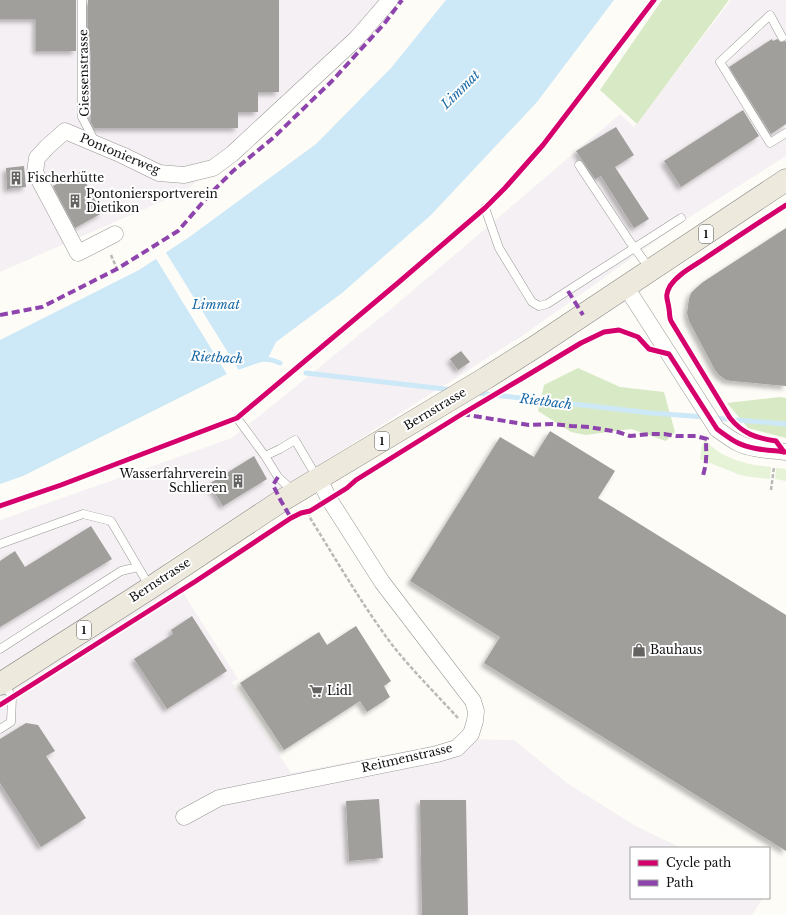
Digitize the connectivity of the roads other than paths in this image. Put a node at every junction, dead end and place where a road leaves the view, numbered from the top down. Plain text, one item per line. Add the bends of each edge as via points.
1 (82, 0) edge
2 (390, 0) edge
3 (782, 37) dead end
4 (786, 133) edge
5 (95, 143) junction
6 (579, 165) dead end
7 (786, 180) edge
8 (485, 208) dead end
9 (681, 218) dead end
10 (115, 234) dead end
11 (634, 248) junction
12 (652, 270) junction
13 (626, 287) junction
14 (237, 418) dead end
15 (786, 452) edge
16 (265, 456) junction
17 (318, 479) junction
18 (298, 503) junction
19 (0, 544) edge
20 (138, 567) junction
21 (150, 588) junction
22 (0, 649) edge
23 (1, 683) edge
24 (0, 729) edge
25 (184, 817) dead end

1 - 5 lane, Giessenstrasse via 82,117
2 - 5 street, Pontonierweg via 357,38 232,154 213,168 184,174 159,173
3 - 4 lane via 770,15 720,62 770,143
5 - 10 street, Pontonierweg via 65,131 37,158 35,172 78,254
6 - 11 lane
7 - 12 main road, Bernstrasse / 1
8 - 11 lane via 499,248 532,302 539,306 547,304
9 - 11 lane
11 - 12 lane
12 - 13 main road, Bernstrasse / 1
13 - 15 street via 717,429 739,444
13 - 17 main road, Bernstrasse / 1 via 486,378
14 - 16 lane
16 - 17 lane via 295,440
16 - 18 lane
17 - 18 main road, Bernstrasse / 1
17 - 25 street, Reitmenstrasse via 382,582 473,701 476,711 471,734 457,748 437,754 219,798
18 - 21 main road, Bernstrasse / 1 via 281,501
19 - 20 lane via 83,514 112,521
20 - 21 lane
20 - 22 lane via 121,571
21 - 23 main road, Bernstrasse / 1
23 - 24 lane via 12,697 11,722

